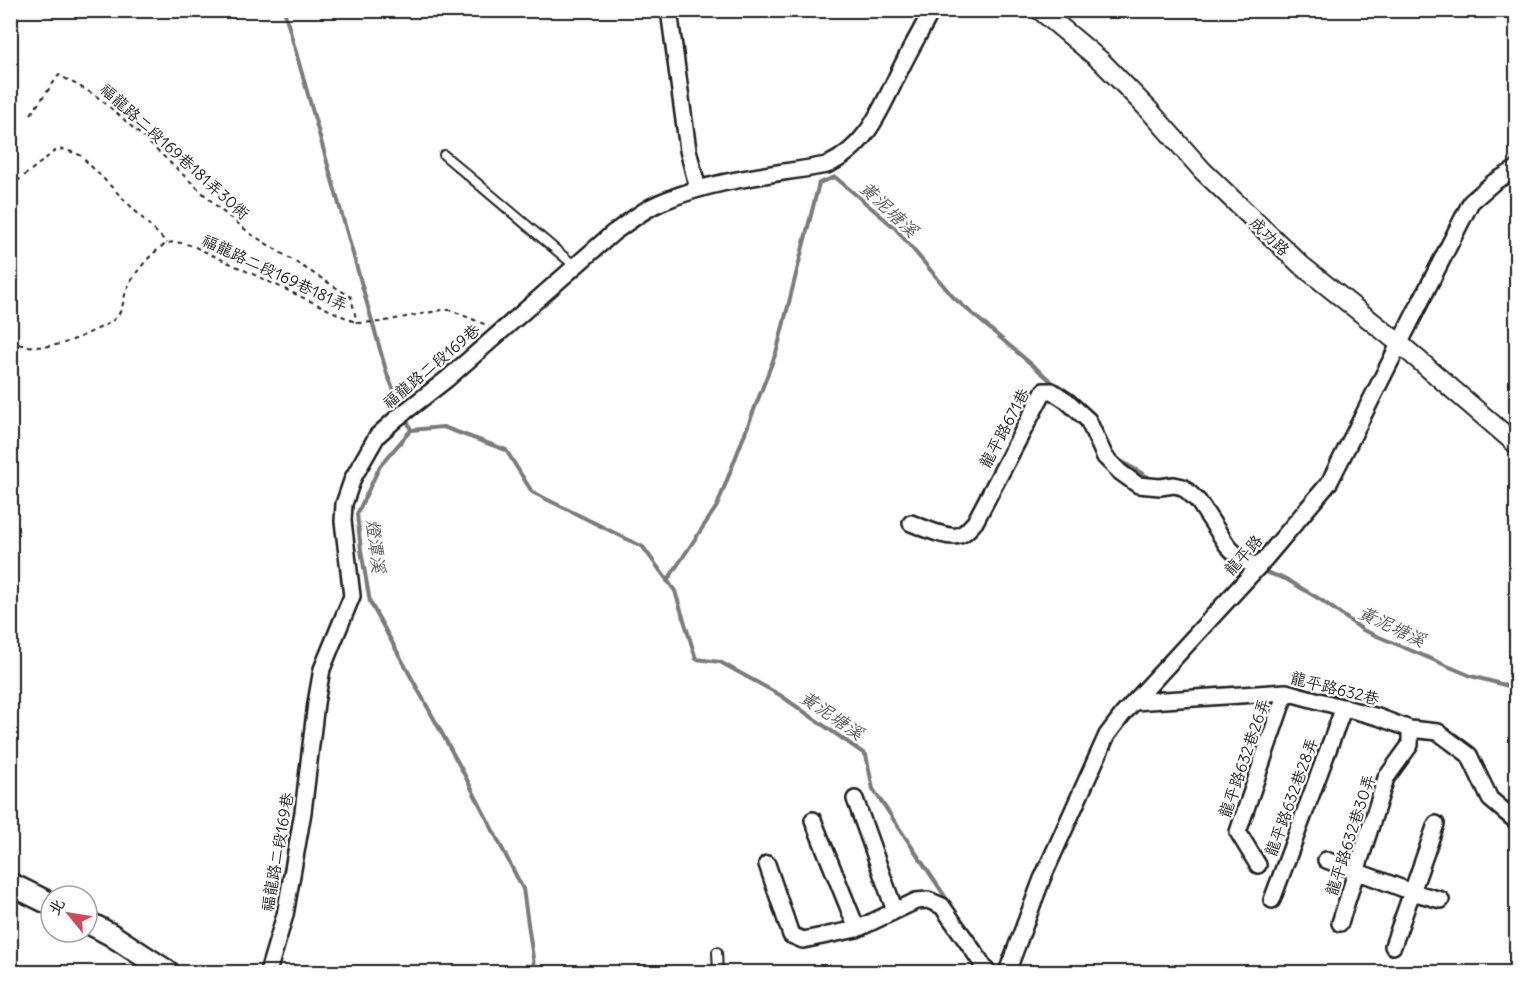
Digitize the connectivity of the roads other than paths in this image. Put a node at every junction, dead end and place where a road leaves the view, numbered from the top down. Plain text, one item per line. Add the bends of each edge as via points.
1 (669, 10) edge
2 (932, 10) edge
3 (1040, 10) edge
4 (444, 155) dead end
5 (1516, 169) edge
6 (698, 189) junction
7 (575, 266) junction
8 (1400, 344) junction
9 (1516, 444) edge
10 (911, 523) dead end
11 (1259, 566) junction
12 (1286, 692) junction
13 (1134, 702) junction
14 (1344, 707) junction
15 (1410, 729) junction
16 (855, 800) dead end
17 (813, 820) dead end
18 (1516, 821) edge
19 (1436, 824) dead end
20 (1326, 860) dead end
21 (767, 864) dead end
22 (1258, 865) dead end
23 (1356, 872) junction
24 (10, 884) edge
25 (1412, 892) junction
26 (39, 898) edge
27 (1272, 900) dead end
28 (1442, 900) dead end
29 (895, 911) junction
30 (1340, 923) dead end
31 (99, 928) edge
32 (857, 929) junction
33 (1393, 946) dead end
34 (717, 952) dead end
35 (168, 972) edge
36 (268, 972) edge
37 (718, 972) edge
38 (987, 972) edge
39 (1007, 972) edge

1 - 6 street via 688,150
2 - 6 street, 福龍路二段169巷 via 881,111 863,139 841,159
3 - 8 street, 成功路 via 1101,61 1203,171 1301,265
4 - 7 lane
5 - 8 street, 龍平路 via 1471,202
6 - 7 street, 福龍路二段169巷 via 662,201 635,217
7 - 36 street, 福龍路二段169巷 via 377,436 353,478 343,521 352,596 322,669 285,915
8 - 9 street, 成功路
8 - 11 street, 龍平路 via 1329,483
10 - 11 street, 龍平路671巷 via 948,536 959,536 967,530 975,522 1044,391 1052,391 1088,420 1105,457 1120,472 1138,485 1183,488 1198,501 1241,560
11 - 13 street, 龍平路
12 - 13 street, 龍平路632巷
12 - 14 street, 龍平路632巷
12 - 22 street, 龍平路632巷26弄 via 1238,832
13 - 39 street, 龍平路 via 1107,735 1097,756 1041,879
14 - 15 street, 龍平路632巷
14 - 27 street, 龍平路632巷28弄
15 - 18 street, 龍平路632巷 via 1438,732 1469,754 1490,799
15 - 23 street, 龍平路632巷30弄 via 1410,744 1386,778
16 - 29 street
17 - 32 street
19 - 25 street
20 - 23 street
21 - 32 street via 791,935 803,940
23 - 25 street
23 - 30 street, 龍平路632巷30弄
24 - 26 main road
25 - 28 street
25 - 33 street
29 - 32 street
29 - 38 street via 916,901 928,900 942,906
31 - 35 main road
34 - 37 lane

